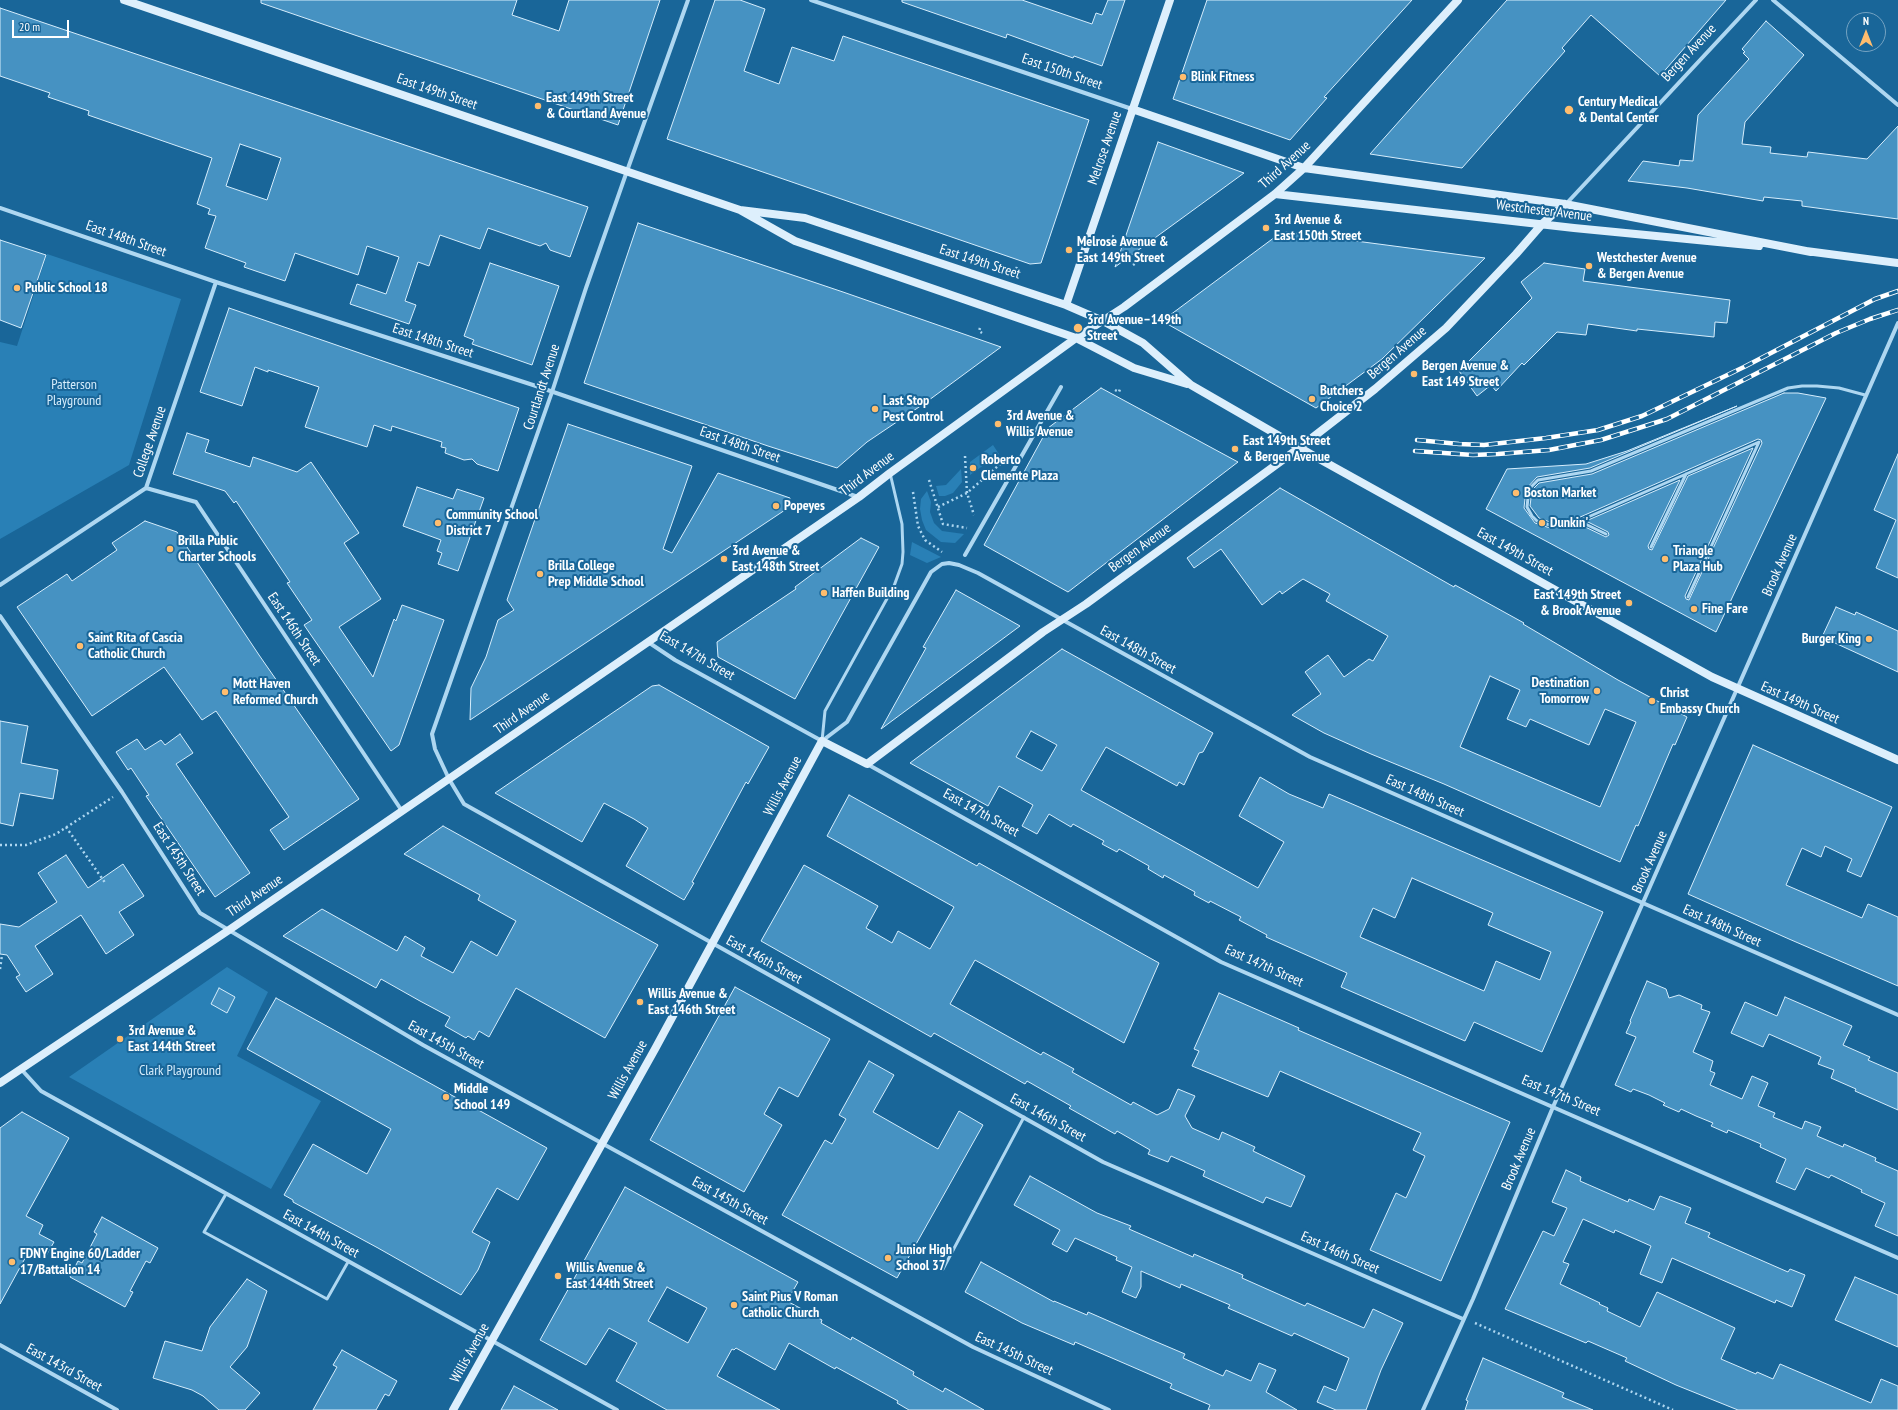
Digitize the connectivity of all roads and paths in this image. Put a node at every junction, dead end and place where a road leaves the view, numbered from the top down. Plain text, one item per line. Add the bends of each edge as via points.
1 (124, 0) edge
2 (688, 0) edge
3 (811, 0) edge
4 (1170, 0) edge
5 (1458, 0) edge
6 (1756, 0) edge
7 (1773, 0) edge
8 (1898, 105) edge
9 (1132, 109) junction
10 (1304, 168) junction
11 (627, 171) junction
12 (1275, 194) junction
13 (1565, 204) junction
14 (0, 208) edge
15 (740, 210) junction
16 (1543, 223) junction
17 (1112, 236) dead end
18 (1114, 243) dead end
19 (1811, 252) junction
20 (1144, 258) dead end
21 (1898, 263) edge
22 (1133, 265) dead end
23 (1017, 267) dead end
24 (1020, 273) dead end
25 (216, 282) junction
26 (1066, 305) junction
27 (1103, 321) junction
28 (1898, 323) edge
29 (980, 328) dead end
30 (982, 333) dead end
31 (1076, 338) junction
32 (1191, 385) junction
33 (1061, 387) dead end
34 (1120, 389) dead end
35 (1115, 390) dead end
36 (552, 392) junction
37 (1865, 395) junction
38 (1299, 448) junction
39 (965, 456) dead end
40 (1008, 457) dead end
41 (890, 472) junction
42 (1686, 474) junction
43 (930, 480) dead end
44 (146, 488) junction
45 (913, 492) dead end
46 (967, 493) junction
47 (859, 497) junction
48 (938, 507) junction
49 (1579, 521) junction
50 (980, 530) junction
51 (1606, 534) dead end
52 (1651, 547) dead end
53 (965, 555) dead end
54 (960, 565) junction
55 (0, 584) edge
56 (1688, 597) dead end
57 (0, 616) edge
58 (1061, 619) junction
59 (648, 642) junction
60 (1737, 689) junction
61 (822, 741) junction
62 (1898, 760) edge
63 (866, 764) junction
64 (449, 779) junction
65 (122, 792) junction
66 (403, 811) junction
67 (66, 827) junction
68 (0, 845) edge
69 (106, 884) dead end
70 (1644, 903) junction
71 (229, 930) junction
72 (712, 944) junction
73 (2, 955) dead end
74 (0, 969) edge
75 (1898, 1015) edge
76 (21, 1069) junction
77 (0, 1083) edge
78 (1553, 1107) junction
79 (1024, 1117) junction
80 (603, 1143) junction
81 (226, 1194) junction
82 (1898, 1258) edge
83 (348, 1262) junction
84 (944, 1269) dead end
85 (1463, 1319) junction
86 (492, 1341) junction
87 (0, 1345) edge
88 (117, 1410) edge
89 (453, 1410) edge
90 (617, 1410) edge
91 (1109, 1410) edge
92 (1423, 1410) edge
93 (1673, 1410) edge

1 - 11 main road, East 149th Street
2 - 11 street, Courtlandt Avenue
3 - 9 street, East 150th Street
4 - 9 main road, Melrose Avenue
5 - 10 main road, Third Avenue
6 - 13 street, Bergen Avenue
7 - 8 street
9 - 10 main road, East 150th Street
9 - 26 main road, Melrose Avenue
10 - 12 main road, Third Avenue
10 - 13 main road, Westchester Avenue
11 - 15 main road, East 149th Street
11 - 36 street, Courtlandt Avenue
12 - 16 main road, Westchester Avenue
12 - 27 main road, Third Avenue
13 - 16 main road, Bergen Avenue
13 - 19 main road, Westchester Avenue
14 - 25 street, East 148th Street
15 - 26 main road, East 149th Street via 805,218
15 - 31 main road, East 149th Street via 795,242
16 - 19 main road, Westchester Avenue
16 - 38 main road, Bergen Avenue via 1446,328 1375,389
17 - 18 path via 1116,237
19 - 21 main road, Westchester Avenue
20 - 22 path
23 - 24 path via 1015,271
25 - 36 street, East 148th Street
25 - 44 street, College Avenue
26 - 27 main road, East 149th Street
27 - 31 main road, Third Avenue
27 - 32 main road, East 149th Street via 1144,344
28 - 37 street, Brook Avenue
29 - 30 path via 979,331
31 - 32 main road, East 149th Street via 1134,368
31 - 41 main road, Third Avenue
32 - 38 main road, East 149th Street
33 - 50 street
34 - 35 path via 1119,392
36 - 47 street, East 148th Street
36 - 64 street, Courtlandt Avenue via 432,734 435,749
37 - 49 lane via 1839,388 1788,388 1591,471 1538,480 1529,489 1528,507 1537,521 1550,525
37 - 60 street, Brook Avenue
38 - 58 main road, Bergen Avenue via 1086,604
38 - 60 main road, East 149th Street
39 - 46 path
40 - 46 path
41 - 47 main road, Third Avenue
41 - 61 lane, Willis Avenue via 902,524 902,564 894,586 825,711
42 - 49 lane
42 - 52 lane
42 - 56 lane via 1759,442
43 - 48 path
44 - 55 street, College Avenue
44 - 66 street, East 146th Street via 196,502
45 - 54 path via 918,526 925,540
46 - 48 path
46 - 50 path
47 - 59 main road, Third Avenue
48 - 50 path via 944,524
49 - 51 lane
50 - 53 street
54 - 58 street, East 148th Street
54 - 61 street, Willis Avenue via 942,564 931,572 847,722
57 - 65 street, East 145th Street
58 - 63 main road, Bergen Avenue
58 - 70 street, East 148th Street via 1310,757
59 - 61 street, East 147th Street via 680,663
59 - 64 main road, Third Avenue
60 - 62 main road, East 149th Street
60 - 70 street, Brook Avenue
61 - 63 main road, East 147th Street
61 - 72 main road, Willis Avenue
63 - 78 street, East 147th Street via 1221,962
64 - 66 main road, Third Avenue
64 - 72 street, East 146th Street via 464,804
65 - 67 path
65 - 71 street, East 145th Street via 200,913
66 - 71 main road, Third Avenue
67 - 68 path via 56,834 26,845
67 - 69 path
70 - 75 street, East 148th Street
70 - 78 street, Brook Avenue
71 - 76 main road, Third Avenue
71 - 80 street, East 145th Street via 423,1045
72 - 79 street, East 146th Street
72 - 80 main road, Willis Avenue
73 - 74 path
76 - 77 main road, Third Avenue
76 - 81 street, East 144th Street via 41,1091
78 - 82 street, East 147th Street
78 - 85 street, Brook Avenue
79 - 84 lane
79 - 85 street, East 146th Street via 1103,1162
80 - 86 main road, Willis Avenue
80 - 91 street, East 145th Street via 973,1347
81 - 83 street, East 144th Street
81 - 83 lane via 204,1232 327,1299
83 - 86 street, East 144th Street
85 - 92 street, Brook Avenue
85 - 93 path
86 - 89 main road, Willis Avenue
86 - 90 street, East 144th Street
87 - 88 street, East 143rd Street

